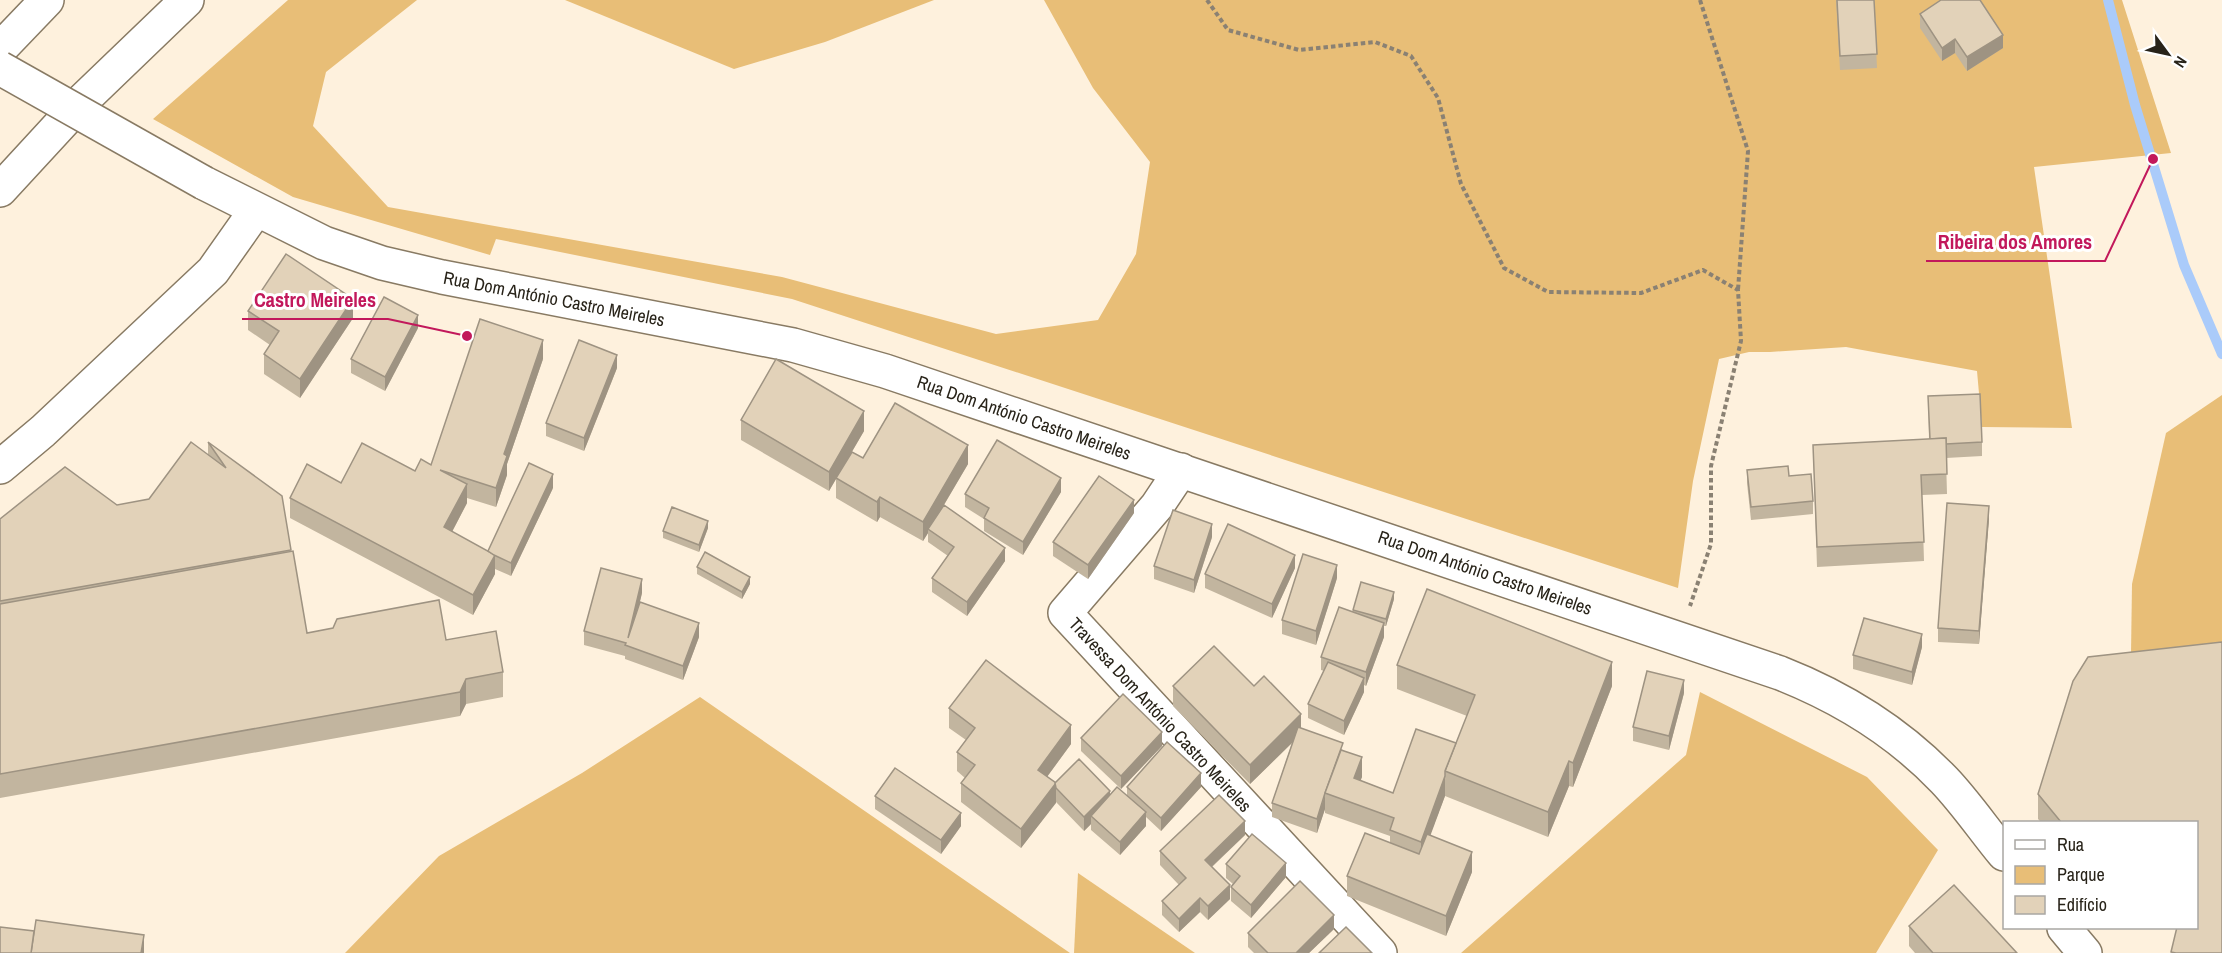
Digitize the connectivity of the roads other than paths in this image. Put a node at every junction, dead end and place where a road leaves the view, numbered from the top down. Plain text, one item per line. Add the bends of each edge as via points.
1 (47, 0) edge
2 (187, 0) edge
3 (0, 49) edge
4 (0, 68) edge
5 (0, 190) edge
6 (256, 210) junction
7 (0, 467) edge
8 (1181, 470) junction
9 (2003, 853) edge
10 (2066, 929) edge
11 (1380, 953) edge
12 (2085, 953) edge

1 - 3 main road
2 - 5 main road via 82,100
4 - 6 main road, Rua Dom António Castro Meireles, bridge
6 - 7 main road via 213,271
6 - 8 main road, Rua Dom António Castro Meireles via 324,243 382,263 793,345 885,371
8 - 9 main road, Rua Dom António Castro Meireles via 1807,684 1865,715 1921,757
8 - 11 main road, Travessa Dom António Castro Meireles via 1156,506 1065,613
10 - 12 main road

